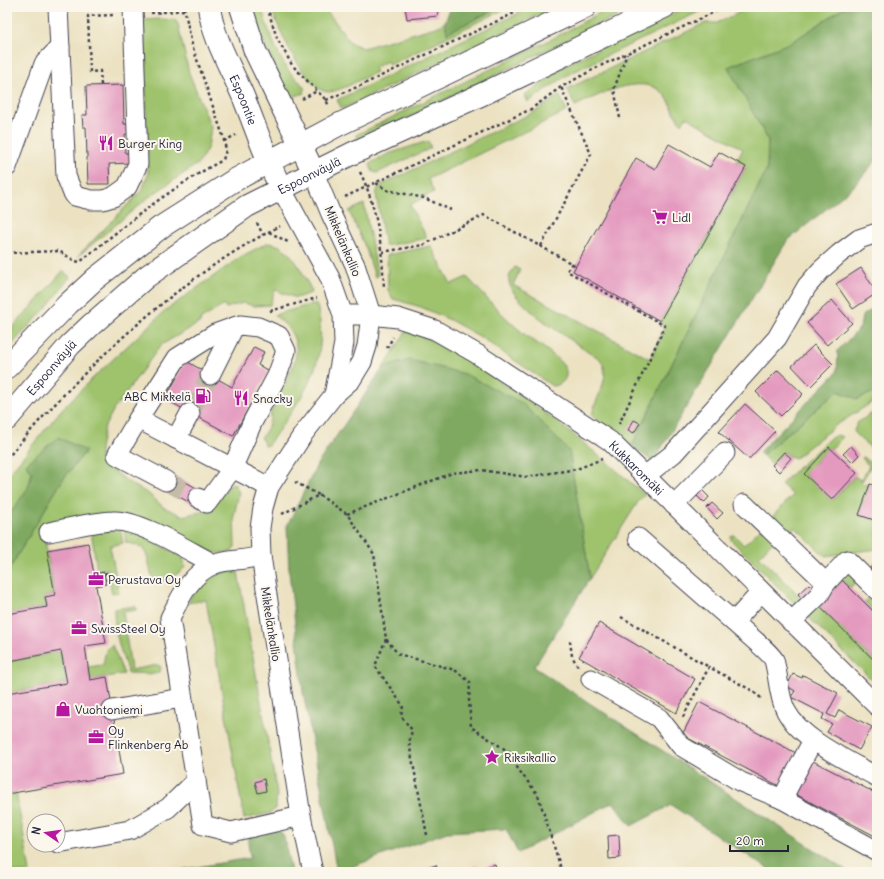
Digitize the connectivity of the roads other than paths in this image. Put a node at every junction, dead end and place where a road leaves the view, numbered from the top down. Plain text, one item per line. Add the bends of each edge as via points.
1 (58, 7) edge
2 (132, 7) edge
3 (209, 7) edge
4 (241, 7) edge
5 (585, 7) edge
6 (664, 7) edge
7 (60, 46) junction
8 (299, 145) junction
9 (268, 162) junction
10 (7, 167) edge
11 (314, 173) junction
12 (282, 190) junction
13 (877, 233) edge
14 (343, 315) junction
15 (371, 315) junction
16 (234, 327) junction
17 (7, 367) edge
18 (210, 375) tunnel mouth
19 (334, 395) junction
20 (190, 413) tunnel mouth
21 (7, 419) edge
22 (138, 419) junction
23 (176, 439) junction
24 (725, 453) dead end
25 (232, 469) junction
26 (645, 476) junction
27 (166, 482) tunnel mouth
28 (269, 487) junction
29 (198, 498) tunnel mouth
30 (744, 504) dead end
31 (674, 505) junction
32 (49, 532) dead end
33 (638, 538) dead end
34 (261, 556) junction
35 (214, 564) junction
36 (826, 583) junction
37 (877, 590) edge
38 (761, 592) junction
39 (734, 622) junction
40 (791, 622) junction
41 (591, 679) road end
42 (182, 698) junction
43 (874, 698) edge
44 (112, 710) dead end
45 (813, 740) junction
46 (877, 776) edge
47 (196, 782) junction
48 (782, 799) junction
49 (301, 816) junction
50 (66, 842) edge
51 (877, 851) edge
52 (313, 872) edge

1 - 7 street
2 - 7 street via 138,164 127,186 113,198 91,200 75,196 69,185 65,164
3 - 9 main road, Espoontie via 218,38
4 - 8 main road via 255,51
5 - 8 main road
6 - 11 main road, Espoonväylä
7 - 10 street via 44,64
8 - 9 main road
8 - 11 main road
9 - 12 main road, Espoontie
9 - 17 main road via 161,227 95,279
11 - 12 main road, Espoonväylä
11 - 15 street, Mikkelänkallio via 355,264
12 - 14 street, Mikkelänkallio via 330,278
12 - 21 main road, Espoonväylä via 247,206 146,277 70,345
13 - 26 street via 860,239 820,270 807,286 777,338 674,453
14 - 15 street, Kukkaromäki
14 - 19 street, Mikkelänkallio via 344,343
15 - 19 street, Mikkelänkallio via 362,362 351,380
15 - 26 street, Kukkaromäki via 398,318 434,330 477,354 610,442
16 - 18 street
16 - 22 street via 215,334 177,358
16 - 25 street via 258,327 278,336 286,351 277,376 253,421
19 - 28 street, Mikkelänkallio via 304,433
20 - 23 street
22 - 23 street
22 - 27 street via 117,455
23 - 25 street
24 - 31 street
25 - 28 street
25 - 29 street via 207,503
26 - 31 street, Kukkaromäki
28 - 34 street, Mikkelänkallio via 260,528
30 - 36 street
31 - 38 street, Kukkaromäki
32 - 35 street via 114,521 129,522
33 - 39 street
34 - 35 street
34 - 49 street, Mikkelänkallio
35 - 42 street via 185,588 170,618
36 - 37 street via 847,560
36 - 40 street via 819,595
38 - 39 street
38 - 40 street, Kukkaromäki
39 - 45 street via 773,658 786,712
40 - 43 street, Kukkaromäki
41 - 48 street via 658,718 680,746 741,782
42 - 44 street
42 - 47 street
45 - 46 street
45 - 48 street
47 - 49 street via 203,825 231,832
47 - 50 street via 168,808 130,830
48 - 51 street
49 - 52 street, Mikkelänkallio

